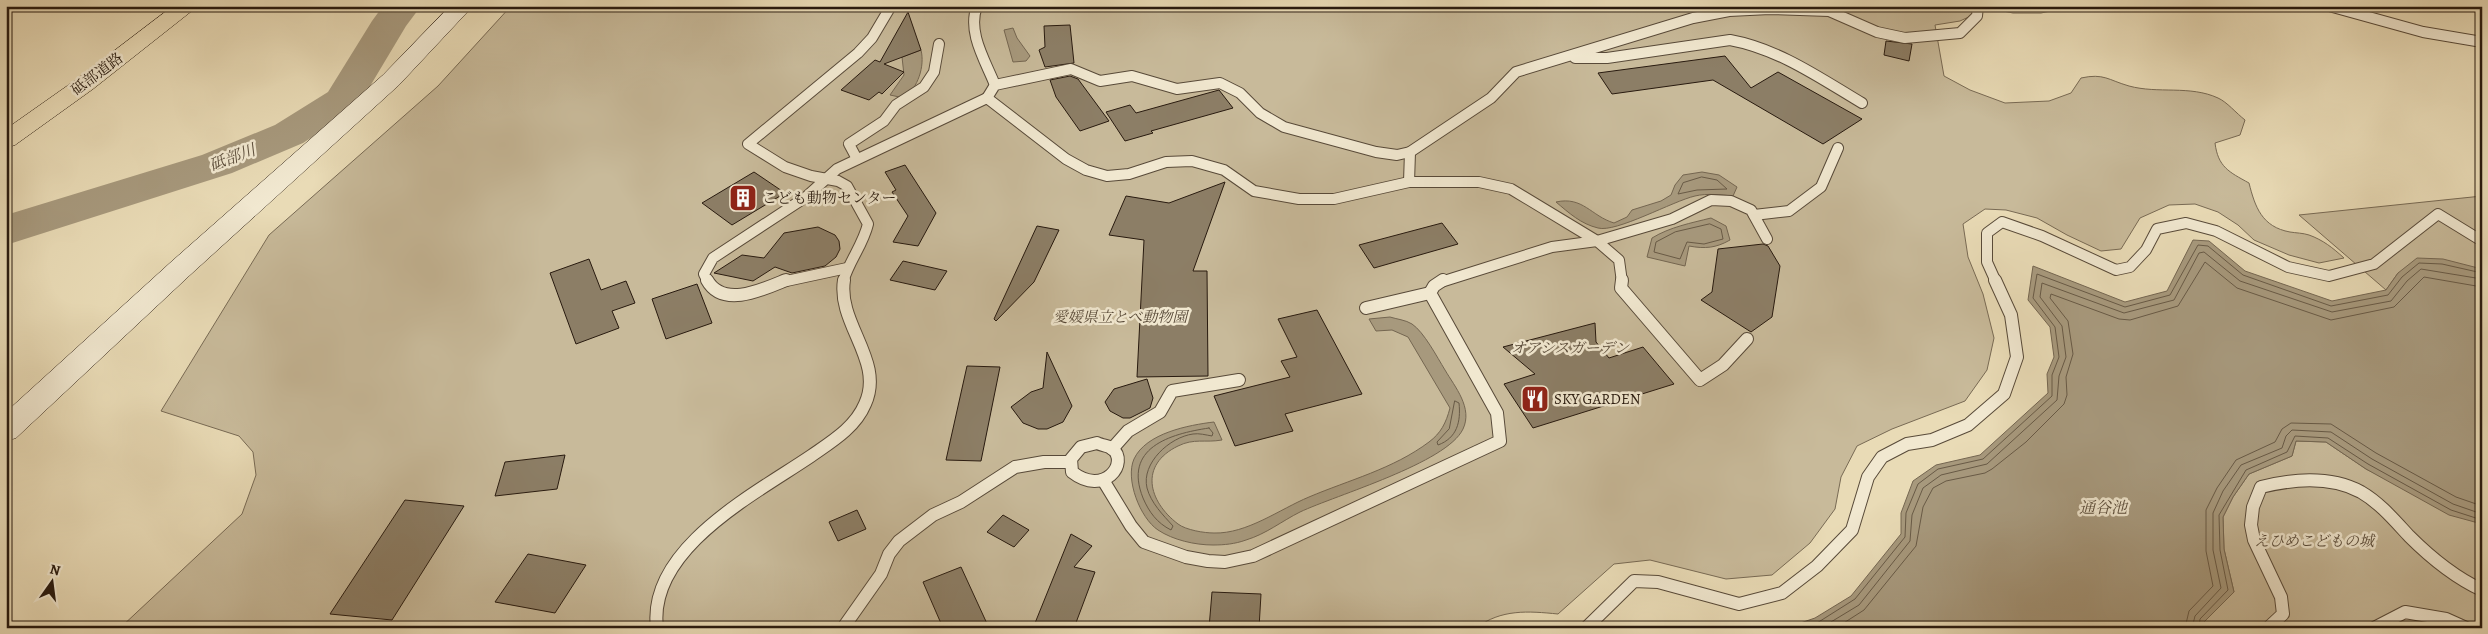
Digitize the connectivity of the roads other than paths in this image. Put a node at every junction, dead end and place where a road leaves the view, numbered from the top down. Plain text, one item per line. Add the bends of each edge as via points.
1 (159, 6) edge
2 (187, 6) edge
3 (462, 6) edge
4 (891, 6) edge
5 (977, 6) edge
6 (1978, 6) edge
7 (2329, 6) edge
8 (2482, 42) edge
9 (939, 44) dead end
10 (1563, 58) junction
11 (995, 85) junction
12 (987, 98) junction
13 (1862, 103) dead end
14 (6, 119) edge
15 (6, 140) edge
16 (1838, 148) dead end
17 (1410, 152) junction
18 (857, 159) junction
19 (827, 179) junction
20 (1409, 182) junction
21 (1754, 215) junction
22 (1766, 239) dead end
23 (1597, 241) junction
24 (2482, 241) edge
25 (847, 268) junction
26 (1430, 293) junction
27 (1366, 308) dead end
28 (1747, 339) dead end
29 (1239, 380) dead end
30 (6, 430) edge
31 (1112, 449) junction
32 (1070, 462) junction
33 (1103, 480) junction
34 (2482, 590) edge
35 (657, 628) edge
36 (844, 628) edge
37 (1586, 628) edge
38 (2268, 628) edge
39 (2374, 628) edge
40 (2466, 628) edge

1 - 14 highway, 砥部道路
2 - 15 highway, 砥部道路 via 86,84
3 - 30 street via 391,80
4 - 19 lane via 872,38 858,53 748,144 785,167
5 - 11 lane via 972,17 975,35
6 - 10 lane via 1977,16 1960,33 1906,38 1877,32 1829,11 1729,11 1693,18
7 - 8 lane via 2423,32
9 - 18 lane via 934,72 924,88 896,105 884,121 849,144
10 - 13 lane via 1607,58 1730,40 1744,42 1771,52
10 - 17 lane via 1516,72 1491,98
11 - 12 lane
11 - 17 lane via 1071,69 1100,81 1132,76 1178,89 1220,83 1240,93 1260,113 1284,127 1376,152 1397,155
12 - 18 lane
12 - 20 lane via 1066,159 1086,170 1107,176 1129,174 1166,162 1192,160 1224,170 1254,191 1299,199 1334,199
16 - 21 lane via 1821,187 1789,211
17 - 20 lane
18 - 19 lane via 837,169
19 - 25 lane via 846,186 868,224 865,238
19 - 25 lane via 806,197 713,258 704,274 712,287 727,295 752,294 790,279
20 - 23 lane via 1478,182 1511,189
21 - 22 lane
21 - 23 lane via 1731,202 1711,200 1672,219
23 - 26 lane via 1552,248 1444,280
23 - 28 lane via 1621,260 1621,288 1700,380 1723,365
24 - 37 lane via 2438,214 2374,264 2329,276 2288,267 2216,231 2186,222 2157,230 2146,250 2130,267 2116,270 2042,236 2002,222 1986,233 1987,262 2011,315 2017,357 2004,394 1968,425 1932,440 1907,444 1882,456 1868,477 1852,530 1817,566 1782,593 1739,604 1658,582 1634,581
25 - 35 lane via 843,283 845,306 868,364 870,390 865,405 853,424 829,443 702,530 680,556 663,585 655,612
26 - 27 lane
26 - 33 lane via 1497,414 1500,441 1253,556 1225,562 1186,557 1144,542
29 - 31 lane via 1172,391 1160,412 1128,431
31 - 32 lane via 1104,444 1088,444 1075,452
31 - 33 lane via 1119,463 1113,475
32 - 33 lane via 1072,472 1083,481
32 - 36 lane via 1015,467 961,502 933,515 899,541 888,554 881,574
34 - 38 lane via 2456,578 2371,499 2351,488 2306,480 2277,483 2261,487 2251,516 2251,530 2258,553 2283,598 2283,614
39 - 40 lane via 2405,612 2446,619

